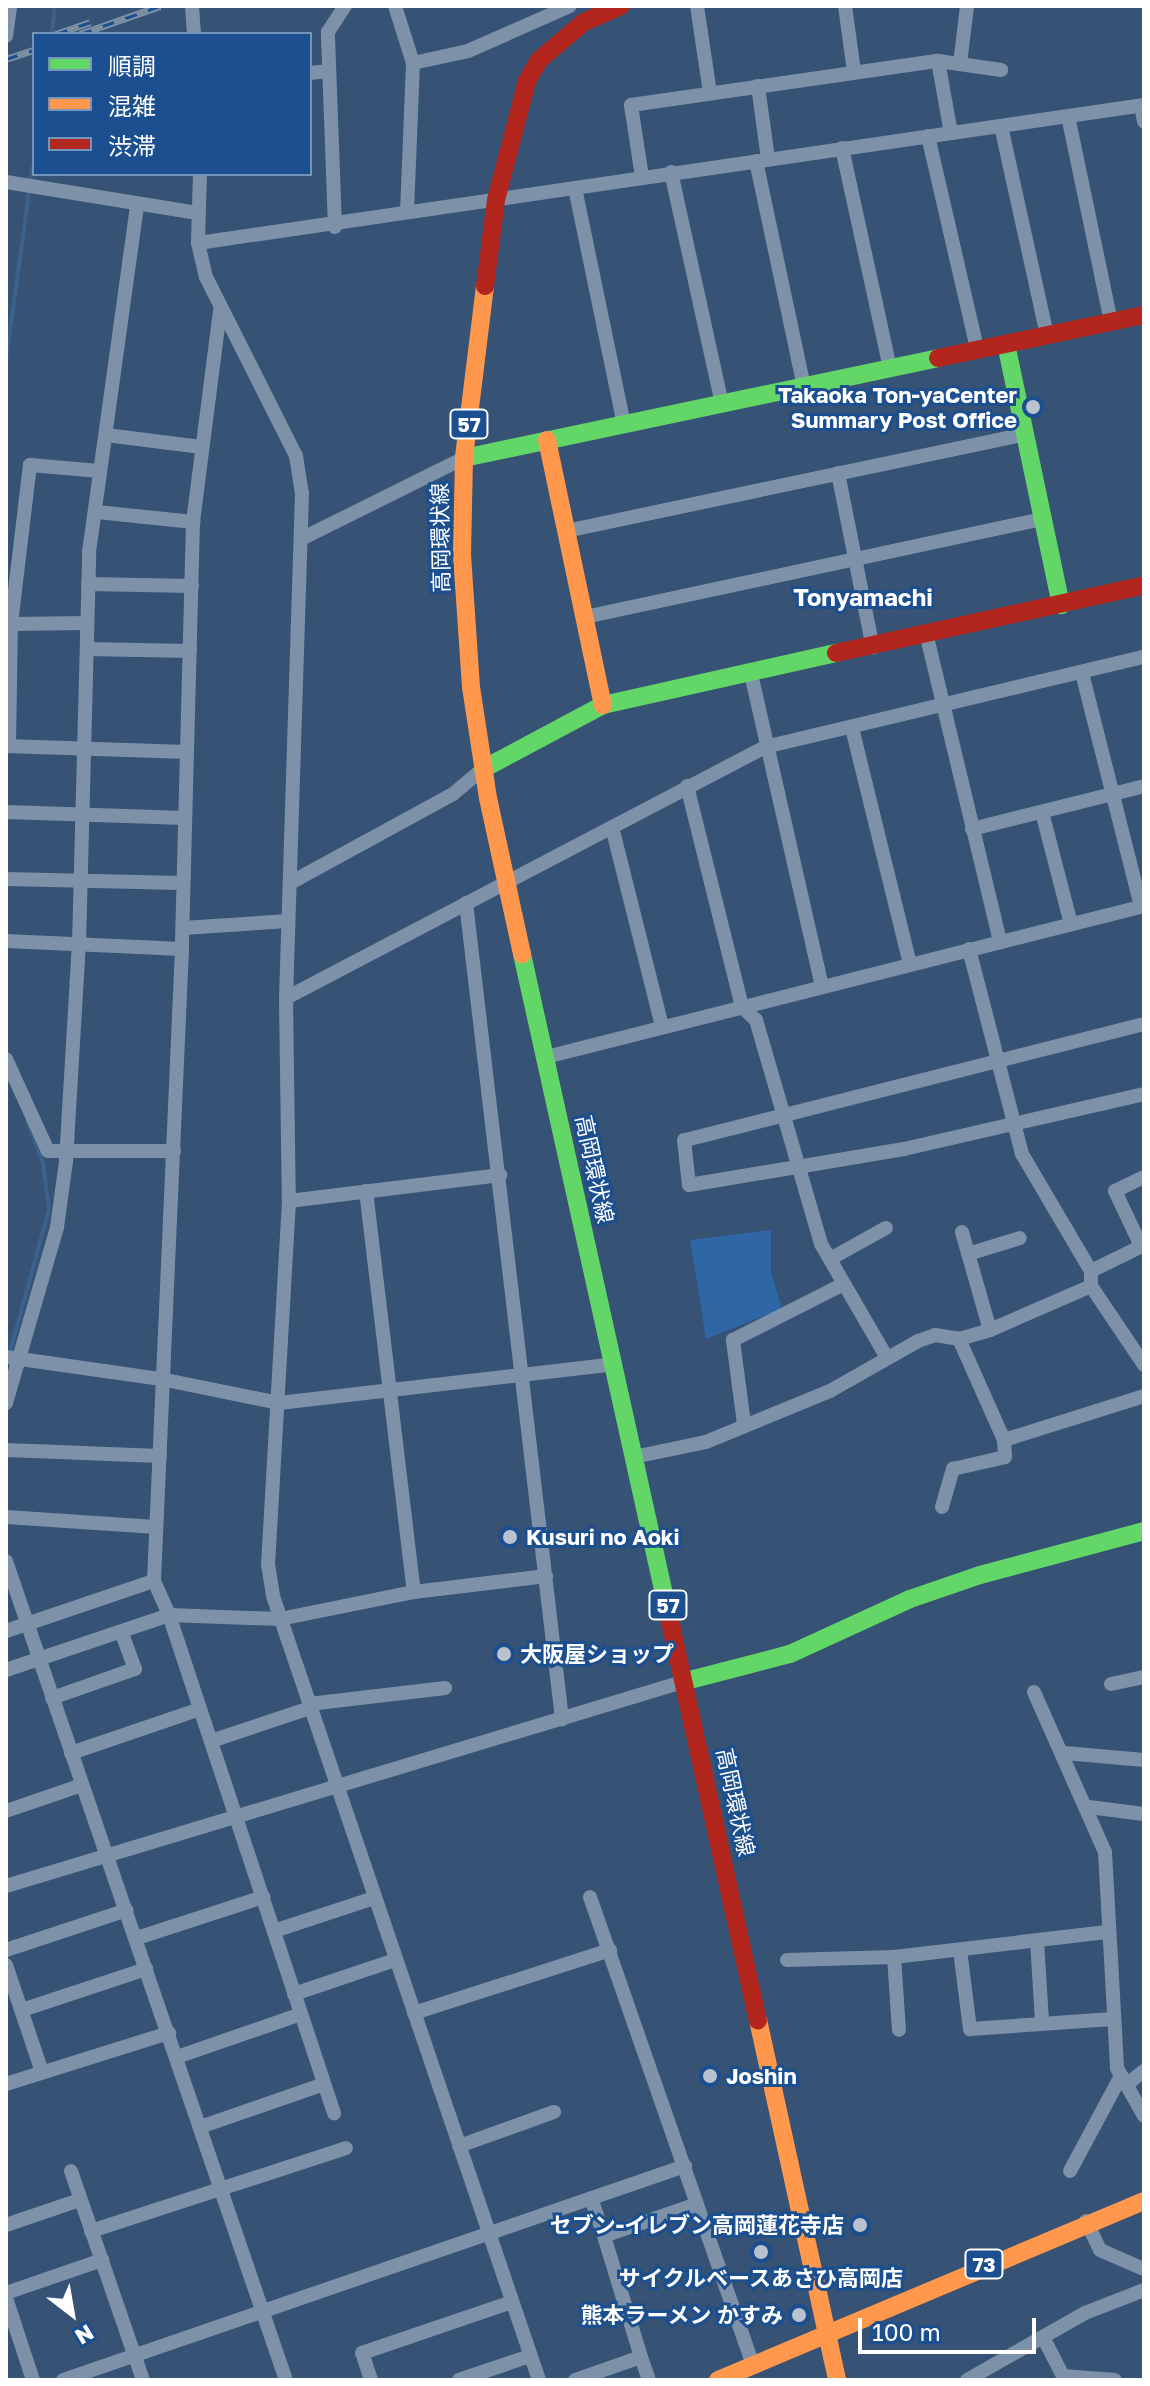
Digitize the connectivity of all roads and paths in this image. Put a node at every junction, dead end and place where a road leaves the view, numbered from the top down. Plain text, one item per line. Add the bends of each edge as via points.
1 (10, 6) edge
2 (192, 6) edge
3 (345, 6) edge
4 (395, 6) edge
5 (570, 6) edge
6 (621, 6) edge
7 (697, 6) edge
8 (845, 6) edge
9 (967, 6) edge
10 (194, 32) edge
11 (6, 36) edge
12 (938, 61) junction
13 (413, 63) junction
14 (960, 64) junction
15 (1001, 70) dead end
16 (329, 71) junction
17 (854, 72) junction
18 (312, 73) edge
19 (758, 86) junction
20 (710, 93) junction
21 (1142, 105) edge
22 (1068, 116) junction
23 (1144, 122) edge
24 (1001, 126) junction
25 (951, 133) junction
26 (928, 136) junction
27 (842, 148) junction
28 (762, 160) junction
29 (671, 172) junction
30 (200, 176) edge
31 (642, 177) junction
32 (6, 182) edge
33 (575, 188) junction
34 (496, 200) junction
35 (137, 204) junction
36 (407, 212) junction
37 (198, 213) junction
38 (335, 227) junction
39 (198, 243) junction
40 (220, 311) junction
41 (1144, 315) edge
42 (1111, 322) junction
43 (1047, 336) junction
44 (1006, 344) junction
45 (977, 349) junction
46 (890, 368) junction
47 (804, 386) junction
48 (722, 404) junction
49 (624, 424) junction
50 (1025, 434) junction
51 (106, 435) junction
52 (547, 440) junction
53 (201, 447) junction
54 (464, 458) junction
55 (100, 471) junction
56 (838, 473) junction
57 (97, 512) junction
58 (1043, 519) junction
59 (193, 522) junction
60 (566, 531) junction
61 (301, 539) junction
62 (857, 560) junction
63 (88, 584) junction
64 (192, 586) junction
65 (1144, 586) edge
66 (1061, 605) junction
67 (585, 617) junction
68 (87, 623) junction
69 (11, 624) junction
70 (927, 637) junction
71 (873, 648) junction
72 (87, 649) junction
73 (190, 651) junction
74 (1144, 657) edge
75 (1082, 673) junction
76 (751, 674) junction
77 (603, 705) junction
78 (942, 708) junction
79 (852, 728) junction
80 (8, 746) edge
81 (84, 747) junction
82 (765, 747) junction
83 (187, 752) junction
84 (483, 769) junction
85 (687, 786) junction
86 (1144, 786) edge
87 (1113, 794) junction
88 (6, 812) edge
89 (1042, 812) junction
90 (83, 814) junction
91 (185, 818) junction
92 (612, 827) junction
93 (972, 829) junction
94 (6, 879) edge
95 (79, 879) junction
96 (507, 881) junction
97 (182, 883) junction
98 (290, 883) junction
99 (466, 903) junction
100 (1143, 906) edge
101 (288, 921) junction
102 (1071, 924) junction
103 (183, 928) junction
104 (6, 941) edge
105 (1000, 942) junction
106 (79, 944) junction
107 (182, 949) junction
108 (969, 949) junction
109 (910, 964) junction
110 (822, 987) junction
111 (286, 998) junction
112 (742, 1007) junction
113 (1144, 1024) edge
114 (662, 1026) junction
115 (546, 1057) junction
116 (6, 1059) edge
117 (999, 1060) junction
118 (1144, 1094) edge
119 (782, 1114) junction
120 (1015, 1124) junction
121 (66, 1150) junction
122 (174, 1151) junction
123 (795, 1167) junction
124 (500, 1175) junction
125 (1144, 1177) edge
126 (366, 1191) junction
127 (289, 1201) junction
128 (886, 1228) dead end
129 (962, 1232) dead end
130 (1020, 1238) dead end
131 (1142, 1245) edge
132 (968, 1254) junction
133 (830, 1259) junction
134 (1091, 1278) junction
135 (844, 1284) junction
136 (990, 1330) junction
137 (959, 1339) junction
138 (886, 1356) junction
139 (14, 1358) edge
140 (614, 1364) junction
141 (1144, 1365) edge
142 (522, 1375) junction
143 (161, 1379) junction
144 (391, 1388) junction
145 (1144, 1396) edge
146 (6, 1403) edge
147 (279, 1403) junction
148 (744, 1424) junction
149 (1004, 1440) junction
150 (6, 1450) edge
151 (160, 1456) junction
152 (634, 1457) junction
153 (942, 1507) dead end
154 (6, 1517) edge
155 (156, 1527) junction
156 (1144, 1531) edge
157 (6, 1561) edge
158 (546, 1576) junction
159 (154, 1581) junction
160 (414, 1592) junction
161 (169, 1615) junction
162 (280, 1619) junction
163 (27, 1624) junction
164 (6, 1631) edge
165 (121, 1631) junction
166 (40, 1659) junction
167 (6, 1670) edge
168 (1144, 1677) edge
169 (686, 1681) junction
170 (1111, 1684) dead end
171 (445, 1688) dead end
172 (1034, 1692) dead end
173 (52, 1698) junction
174 (309, 1706) junction
175 (200, 1709) junction
176 (562, 1719) junction
177 (211, 1741) junction
178 (71, 1753) junction
179 (1065, 1753) junction
180 (1144, 1760) edge
181 (82, 1785) junction
182 (336, 1787) junction
183 (1089, 1807) junction
184 (6, 1811) edge
185 (1144, 1814) edge
186 (236, 1818) junction
187 (107, 1855) junction
188 (6, 1886) edge
189 (263, 1897) junction
190 (590, 1897) dead end
191 (374, 1898) junction
192 (127, 1910) junction
193 (274, 1931) junction
194 (1107, 1932) junction
195 (137, 1938) junction
196 (1037, 1941) junction
197 (6, 1950) edge
198 (610, 1950) junction
199 (960, 1950) junction
200 (894, 1957) junction
201 (395, 1960) junction
202 (787, 1960) dead end
203 (6, 1965) edge
204 (146, 1969) junction
205 (294, 1994) junction
206 (22, 2010) junction
207 (414, 2013) junction
208 (301, 2014) junction
209 (1113, 2019) junction
210 (1042, 2021) junction
211 (899, 2030) dead end
212 (169, 2033) junction
213 (177, 2057) junction
214 (1144, 2071) edge
215 (42, 2072) junction
216 (1123, 2081) junction
217 (6, 2084) edge
218 (324, 2084) junction
219 (554, 2112) dead end
220 (334, 2113) dead end
221 (1144, 2116) edge
222 (200, 2127) junction
223 (459, 2146) junction
224 (346, 2148) dead end
225 (685, 2166) junction
226 (71, 2171) dead end
227 (1070, 2171) dead end
228 (221, 2190) junction
229 (591, 2198) junction
230 (80, 2200) junction
231 (1144, 2201) edge
232 (697, 2204) junction
233 (1086, 2221) junction
234 (6, 2225) edge
235 (91, 2231) junction
236 (488, 2233) junction
237 (604, 2236) junction
238 (102, 2260) junction
239 (1144, 2269) edge
240 (1144, 2290) edge
241 (6, 2296) edge
242 (512, 2302) junction
243 (263, 2311) junction
244 (825, 2331) junction
245 (1043, 2337) junction
246 (134, 2356) junction
247 (530, 2356) junction
248 (641, 2357) junction
249 (753, 2366) junction
250 (280, 2378) edge
251 (1064, 2378) edge
252 (973, 2379) edge
253 (33, 2380) edge
254 (63, 2380) edge
255 (143, 2380) edge
256 (371, 2380) edge
257 (459, 2380) edge
258 (539, 2380) edge
259 (575, 2380) edge
260 (649, 2380) edge
261 (718, 2380) edge
262 (837, 2380) edge
263 (1115, 2380) edge

1 - 11 street
2 - 10 street
3 - 16 street via 328,32
4 - 13 street
5 - 13 street via 468,51
6 - 34 main road, 高岡環状線 / 57 via 584,22 539,60 527,81
7 - 20 street
8 - 17 street
9 - 14 street
12 - 14 street
12 - 17 street
12 - 25 street
13 - 36 street
14 - 15 street
16 - 18 street
16 - 38 street
17 - 19 street
19 - 20 street
19 - 28 street
20 - 31 street via 631,105
21 - 22 street
21 - 23 street
22 - 24 street
22 - 42 street
24 - 25 street
24 - 43 street
25 - 26 street
26 - 27 street
26 - 45 street
27 - 28 street
27 - 46 street
28 - 29 street
28 - 47 street
29 - 31 street
29 - 48 street
30 - 37 street
31 - 33 street
32 - 35 street
33 - 34 street
33 - 49 street
34 - 36 street
34 - 54 main road, 高岡環状線 / 57
35 - 37 street
35 - 51 street
36 - 38 street
37 - 39 street
38 - 39 street
39 - 40 street
40 - 53 street
40 - 61 street via 296,456
41 - 42 main road
42 - 43 main road
43 - 44 main road
44 - 45 main road
44 - 50 main road
45 - 46 main road
46 - 47 main road
47 - 48 main road
48 - 49 main road
49 - 52 main road
50 - 56 street
50 - 58 main road
51 - 53 street
51 - 55 street
52 - 54 main road
52 - 60 main road
53 - 59 street
54 - 61 street
54 - 84 main road, 高岡環状線 / 57 via 465,602
55 - 57 street
55 - 69 street via 30,465
56 - 60 street
56 - 62 street
57 - 59 street
57 - 63 street
58 - 62 street
58 - 66 main road
59 - 64 street
60 - 67 main road
61 - 98 street
62 - 67 street
62 - 71 street
63 - 64 street
63 - 68 street
64 - 73 street
65 - 66 main road
66 - 70 main road
67 - 77 main road
68 - 69 street
68 - 72 street
69 - 80 street
70 - 71 main road
70 - 78 street
71 - 76 main road
72 - 73 street
72 - 81 street
73 - 83 street
74 - 75 street
75 - 78 street
75 - 87 street
76 - 77 main road
76 - 82 street
77 - 84 main road
78 - 79 street
78 - 93 street
79 - 82 street
79 - 109 street
80 - 81 street
81 - 83 street
81 - 90 street
82 - 85 street
82 - 110 street
83 - 91 street
84 - 96 main road, 高岡環状線 / 57
84 - 98 street via 453,794
85 - 92 street
85 - 112 street
86 - 87 street
87 - 89 street
87 - 100 street
88 - 90 street
89 - 93 street
89 - 102 street
90 - 91 street
90 - 95 street
91 - 97 street
92 - 96 street
92 - 114 street
93 - 105 street
94 - 95 street
95 - 97 street
95 - 106 street
96 - 99 street
96 - 115 main road, 高岡環状線 / 57
97 - 103 street
98 - 101 street
99 - 111 street
99 - 124 street
100 - 102 street
101 - 103 street
101 - 111 street
102 - 105 street
103 - 107 street
104 - 106 street
105 - 108 street
106 - 107 street
106 - 121 street
107 - 122 street
108 - 109 street
108 - 117 street
109 - 110 street
110 - 112 street
111 - 127 street
112 - 114 street
112 - 119 street via 756,1020
113 - 117 street
114 - 115 street
115 - 140 main road, 高岡環状線 / 57
116 - 121 street via 44,1145 48,1151
117 - 119 street
117 - 120 street
118 - 120 street
119 - 123 street
119 - 123 street via 684,1140 689,1185
120 - 123 street
120 - 134 street via 1022,1154
121 - 122 street
121 - 139 street via 57,1227
122 - 143 street
123 - 133 street
124 - 126 street
124 - 142 street
125 - 131 street via 1115,1191
126 - 127 street
126 - 144 street
127 - 147 street
128 - 133 street
129 - 132 street
130 - 132 street
131 - 134 street
132 - 136 street
133 - 135 street
134 - 136 street
134 - 141 street
135 - 138 street
135 - 148 street via 733,1340
136 - 137 street
137 - 138 street via 935,1335
137 - 149 street
138 - 148 street via 830,1391
139 - 143 street
139 - 146 street
140 - 142 street
140 - 152 main road, 高岡環状線 / 57
142 - 144 street
142 - 158 street
143 - 147 street
143 - 151 street
144 - 147 street
144 - 160 street
145 - 149 street
147 - 162 street via 268,1564
148 - 152 street via 706,1442
149 - 153 street via 1005,1457 953,1469
150 - 151 street
151 - 155 street
152 - 169 main road, 高岡環状線 / 57
154 - 155 street
155 - 159 street
156 - 169 main road via 980,1575 910,1599 790,1654
157 - 163 street
158 - 160 street
158 - 176 street
159 - 161 street
159 - 163 street
160 - 162 street
161 - 162 street
161 - 165 street
161 - 175 street
162 - 174 street
163 - 164 street
163 - 166 street
165 - 166 street
165 - 173 street via 135,1669
166 - 167 street
166 - 173 street
168 - 170 street
169 - 176 street
169 - 244 main road, 高岡環状線 / 57
171 - 174 street
172 - 179 street
173 - 178 street
174 - 177 street
174 - 182 street
175 - 177 street
175 - 178 street
176 - 182 street
177 - 186 street
178 - 181 street
179 - 180 street
179 - 183 street
181 - 184 street
181 - 187 street
182 - 186 street
182 - 191 street
183 - 185 street
183 - 194 street via 1105,1852
186 - 187 street
186 - 189 street
187 - 188 street
187 - 192 street
189 - 193 street
189 - 195 street
190 - 198 street
191 - 193 street
191 - 201 street
192 - 195 street
192 - 197 street
193 - 205 street
194 - 196 street
194 - 209 street
195 - 204 street
196 - 199 street
196 - 210 street
198 - 207 street
198 - 225 street
199 - 200 street
199 - 210 street via 970,2029
200 - 202 street
200 - 211 street
201 - 205 street
201 - 207 street
203 - 206 street
204 - 206 street
204 - 212 street
205 - 208 street
206 - 215 street
207 - 223 street
208 - 213 street
208 - 218 street
209 - 210 street
209 - 216 street
212 - 213 street
212 - 215 street
213 - 222 street
214 - 216 street
215 - 217 street
216 - 221 street
216 - 227 street
218 - 220 street
218 - 222 street
219 - 223 street
222 - 228 street
223 - 236 street
224 - 228 street
225 - 229 street
225 - 232 street
226 - 230 street
228 - 235 street
228 - 243 street
229 - 236 street
229 - 237 street
230 - 234 street
230 - 235 street
231 - 233 main road, 73
232 - 237 street
232 - 249 street
233 - 239 street via 1100,2250
233 - 244 main road, 73
235 - 238 street
236 - 242 street
236 - 243 street
237 - 248 street
238 - 241 street
238 - 246 street
240 - 245 street via 1085,2313
241 - 253 street
242 - 247 street
242 - 256 street via 362,2353
243 - 246 street
243 - 250 street
244 - 249 main road, 73
244 - 262 main road, 高岡環状線 / 57
245 - 251 street
245 - 252 street
246 - 254 street
246 - 255 street
247 - 257 street
247 - 258 street
248 - 259 street
248 - 260 street
249 - 261 main road, 73
251 - 263 street

